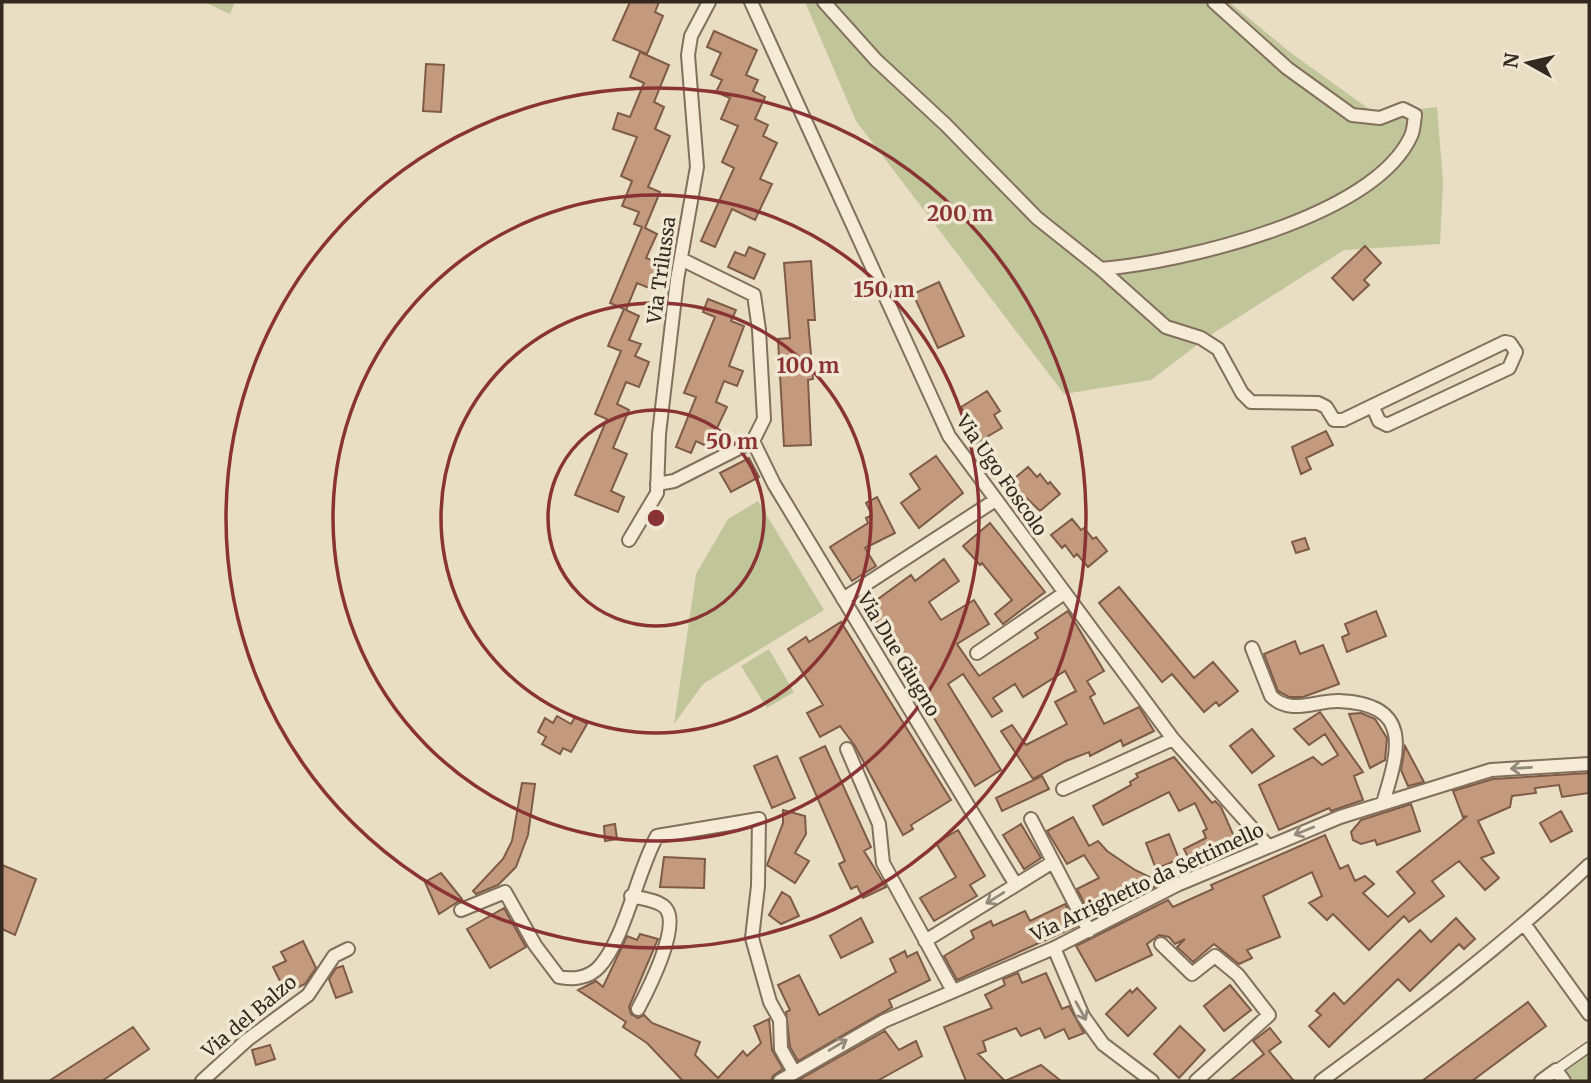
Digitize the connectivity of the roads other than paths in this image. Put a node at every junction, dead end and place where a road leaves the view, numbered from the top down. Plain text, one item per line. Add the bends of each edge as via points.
1 (709, 2) edge
2 (751, 2) edge
3 (824, 2) edge
4 (1213, 2) edge
5 (681, 259) junction
6 (1101, 269) junction
7 (1373, 407) junction
8 (753, 442) junction
9 (657, 484) junction
10 (995, 501) junction
11 (629, 540) dead end
12 (1063, 594) junction
13 (843, 599) junction
14 (1252, 648) dead end
15 (977, 653) dead end
16 (1173, 739) junction
17 (847, 749) dead end
18 (1589, 764) edge
19 (1063, 789) dead end
20 (1382, 803) junction
21 (1031, 819) dead end
22 (1267, 845) junction
23 (1053, 862) junction
24 (1589, 865) edge
25 (1016, 885) junction
26 (631, 896) junction
27 (461, 910) dead end
28 (1525, 925) junction
29 (1089, 930) junction
30 (925, 941) junction
31 (1161, 944) dead end
32 (1054, 948) junction
33 (348, 949) dead end
34 (953, 992) junction
35 (638, 1009) dead end
36 (1589, 1014) edge
37 (1589, 1047) edge
38 (1556, 1070) junction
39 (794, 1072) junction
40 (202, 1081) edge
41 (780, 1081) edge
42 (1152, 1081) edge
43 (1196, 1081) edge
44 (1321, 1081) edge
45 (1541, 1081) edge
46 (1564, 1081) edge

1 - 5 street, Via Trilussa via 691,36 688,55 697,167
2 - 10 street, Via Ugo Foscolo via 926,393 948,436
3 - 6 street via 1009,192
4 - 6 street via 1286,68 1352,116 1380,118 1403,109 1415,115 1412,135 1385,172 1286,225 1159,262
5 - 8 street via 754,295 764,419
5 - 9 street, Via Trilussa
6 - 7 street via 1166,327 1201,338 1217,349 1251,402 1318,403 1336,421
7 - 7 street via 1505,342 1516,352 1509,368 1387,425 1379,421
8 - 9 street via 674,481
8 - 13 street, Via Due Giugno
9 - 11 street, Via Trilussa via 647,514
10 - 12 street, Via Ugo Foscolo
10 - 13 street
12 - 15 street
12 - 16 street, Via Ugo Foscolo
13 - 25 street, Via Due Giugno
14 - 20 street via 1277,701 1302,707 1337,701 1384,714 1397,740 1398,754
16 - 19 street
16 - 22 street, Via Ugo Foscolo
17 - 30 street via 879,824 883,863
18 -> 20 street, Via Arrighetto da Settimello via 1491,770
20 -> 22 street, Via Arrighetto da Settimello
21 - 23 street
22 - 29 street, Via Arrighetto da Settimello
23 - 25 street
23 - 29 street
24 - 28 street
25 -> 30 street
26 - 27 street via 599,967 575,979 559,977 505,892
26 - 35 street via 660,904 668,915 659,967
26 - 39 street via 657,836 759,819 752,937 770,1002 780,1020 781,1049
28 - 36 street
28 - 44 street
29 - 32 street, Via Arrighetto da Settimello
30 - 34 street
31 - 43 street via 1192,974 1215,956 1238,975 1269,1015
32 - 34 street, Via Arrighetto da Settimello
32 -> 42 street via 1083,1016 1103,1044
33 - 40 street, Via del Balzo via 334,956 308,995
39 -> 34 street, Via Arrighetto da Settimello via 862,1031
37 - 38 street
38 - 45 street
38 - 46 street
39 - 41 street, Via Arrighetto da Settimello

